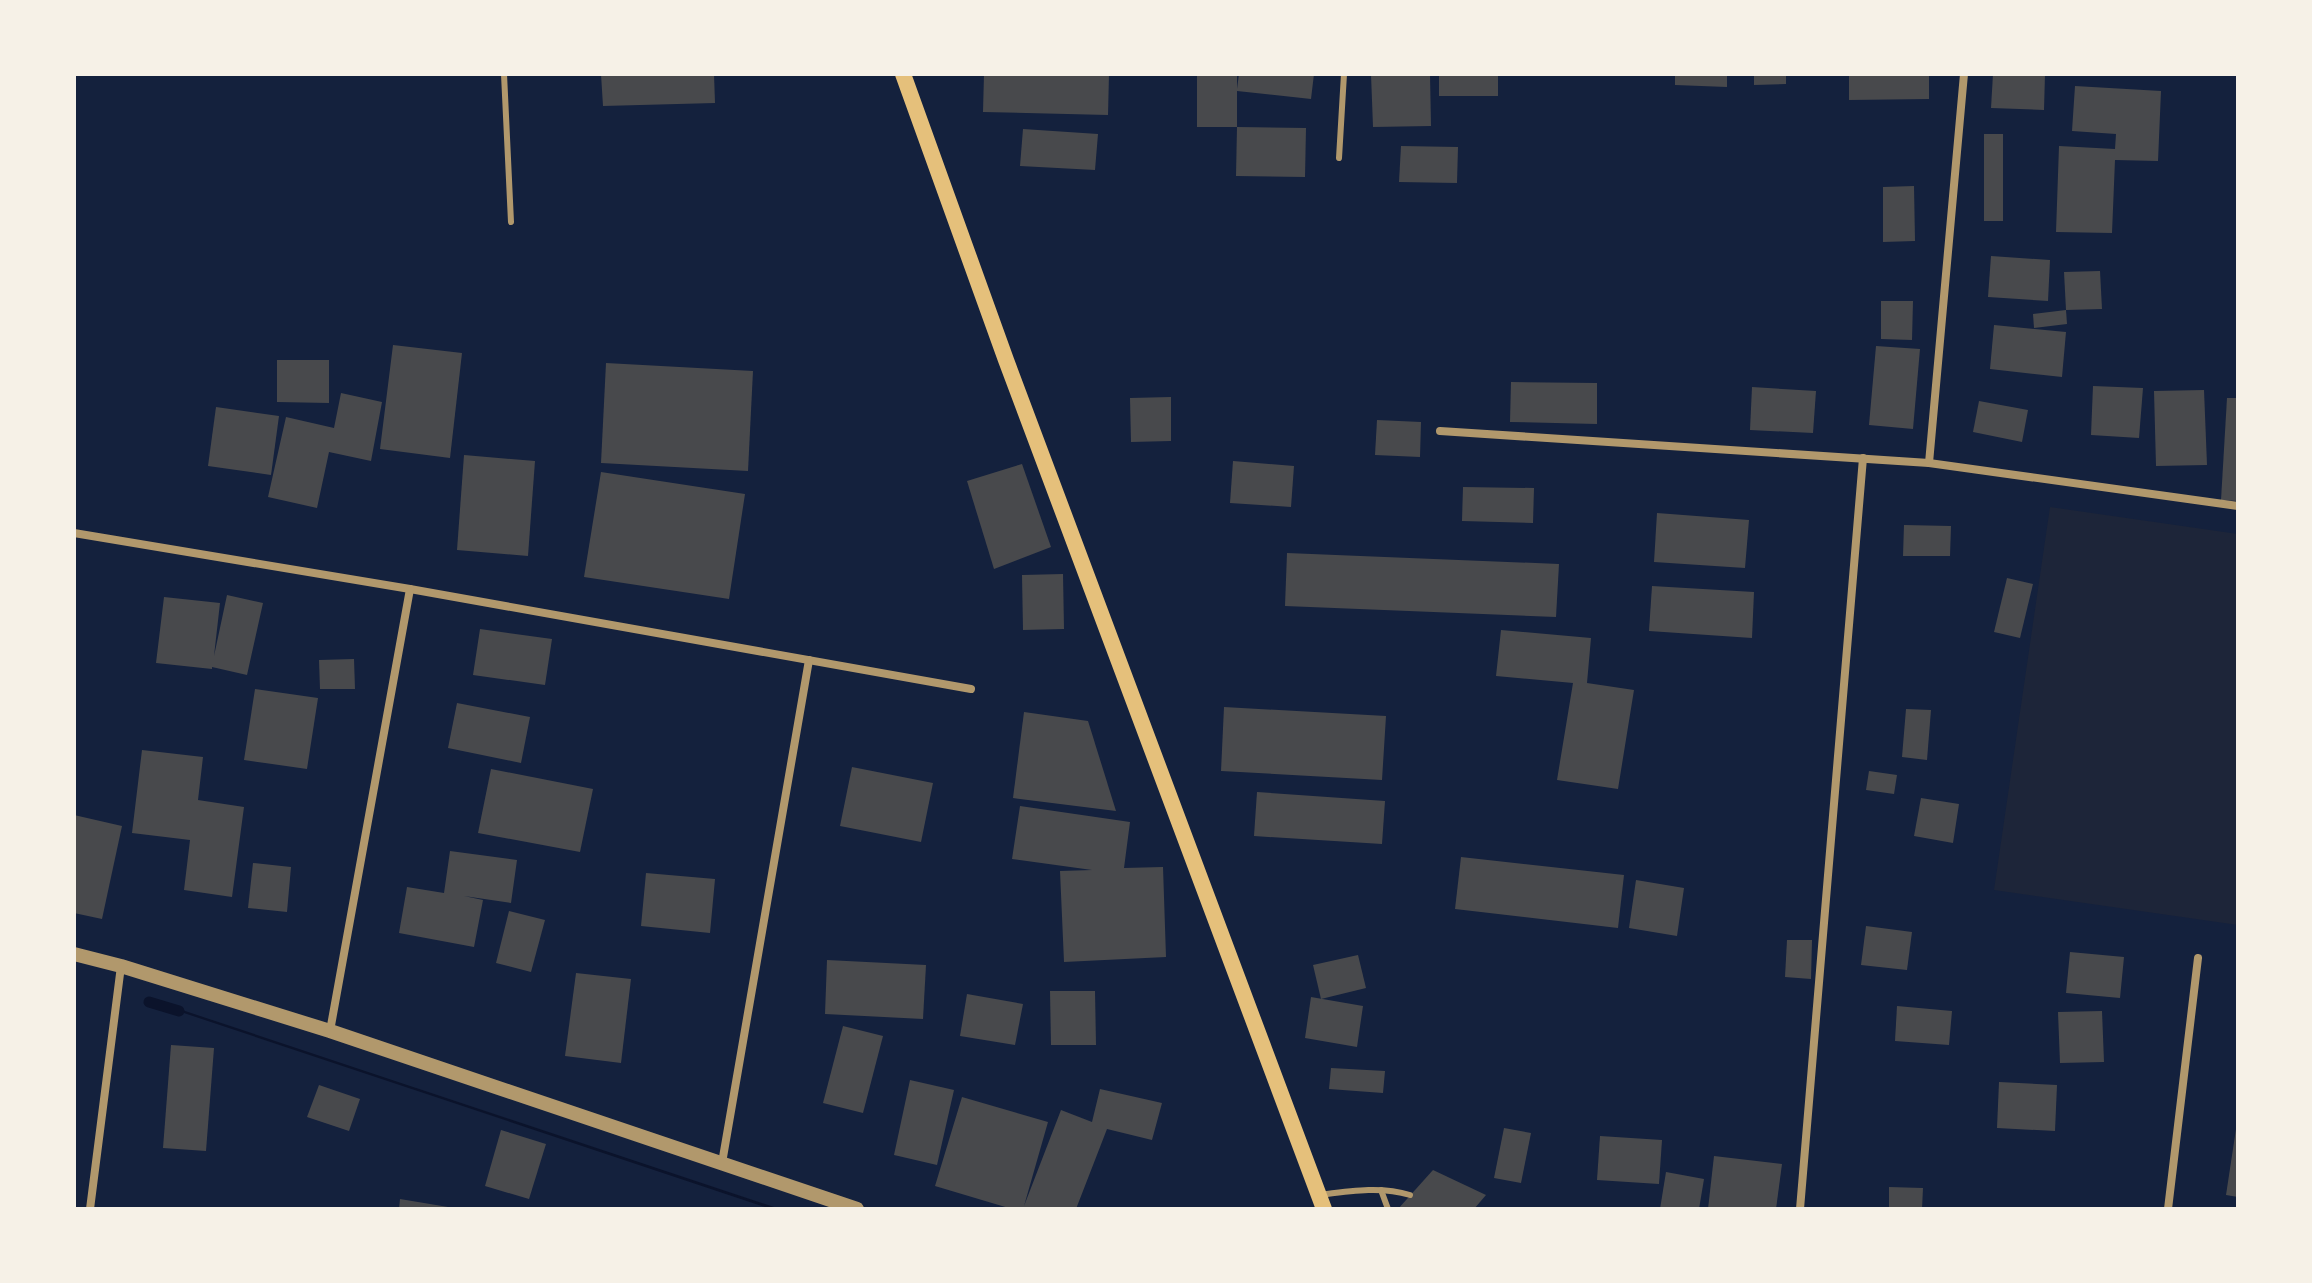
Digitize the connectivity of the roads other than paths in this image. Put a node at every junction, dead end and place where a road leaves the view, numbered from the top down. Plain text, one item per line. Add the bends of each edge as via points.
1 (504, 74) edge
2 (903, 74) edge
3 (1344, 74) edge
4 (1964, 74) edge
5 (1339, 158) dead end
6 (511, 222) dead end
7 (1440, 431) dead end
8 (1863, 458) junction
9 (1929, 463) junction
10 (2238, 506) edge
11 (74, 533) edge
12 (410, 589) junction
13 (809, 660) junction
14 (971, 689) dead end
15 (74, 954) edge
16 (2198, 958) dead end
17 (121, 966) junction
18 (330, 1031) junction
19 (722, 1163) junction
20 (1381, 1190) junction
21 (1410, 1195) dead end
22 (1322, 1202) edge
23 (90, 1209) edge
24 (857, 1209) edge
25 (1388, 1209) edge
26 (1800, 1209) edge
27 (2168, 1209) edge

1 - 6 lane
2 - 22 main road
3 - 5 lane
4 - 9 street
7 - 8 street
8 - 9 street
8 - 26 street
9 - 10 street
11 - 12 street
12 - 13 street
12 - 18 street
13 - 14 street
13 - 19 street
15 - 17 street
16 - 27 street
17 - 18 street
17 - 23 street
18 - 19 street
19 - 24 street
20 - 21 lane
20 - 22 lane
20 - 25 lane

